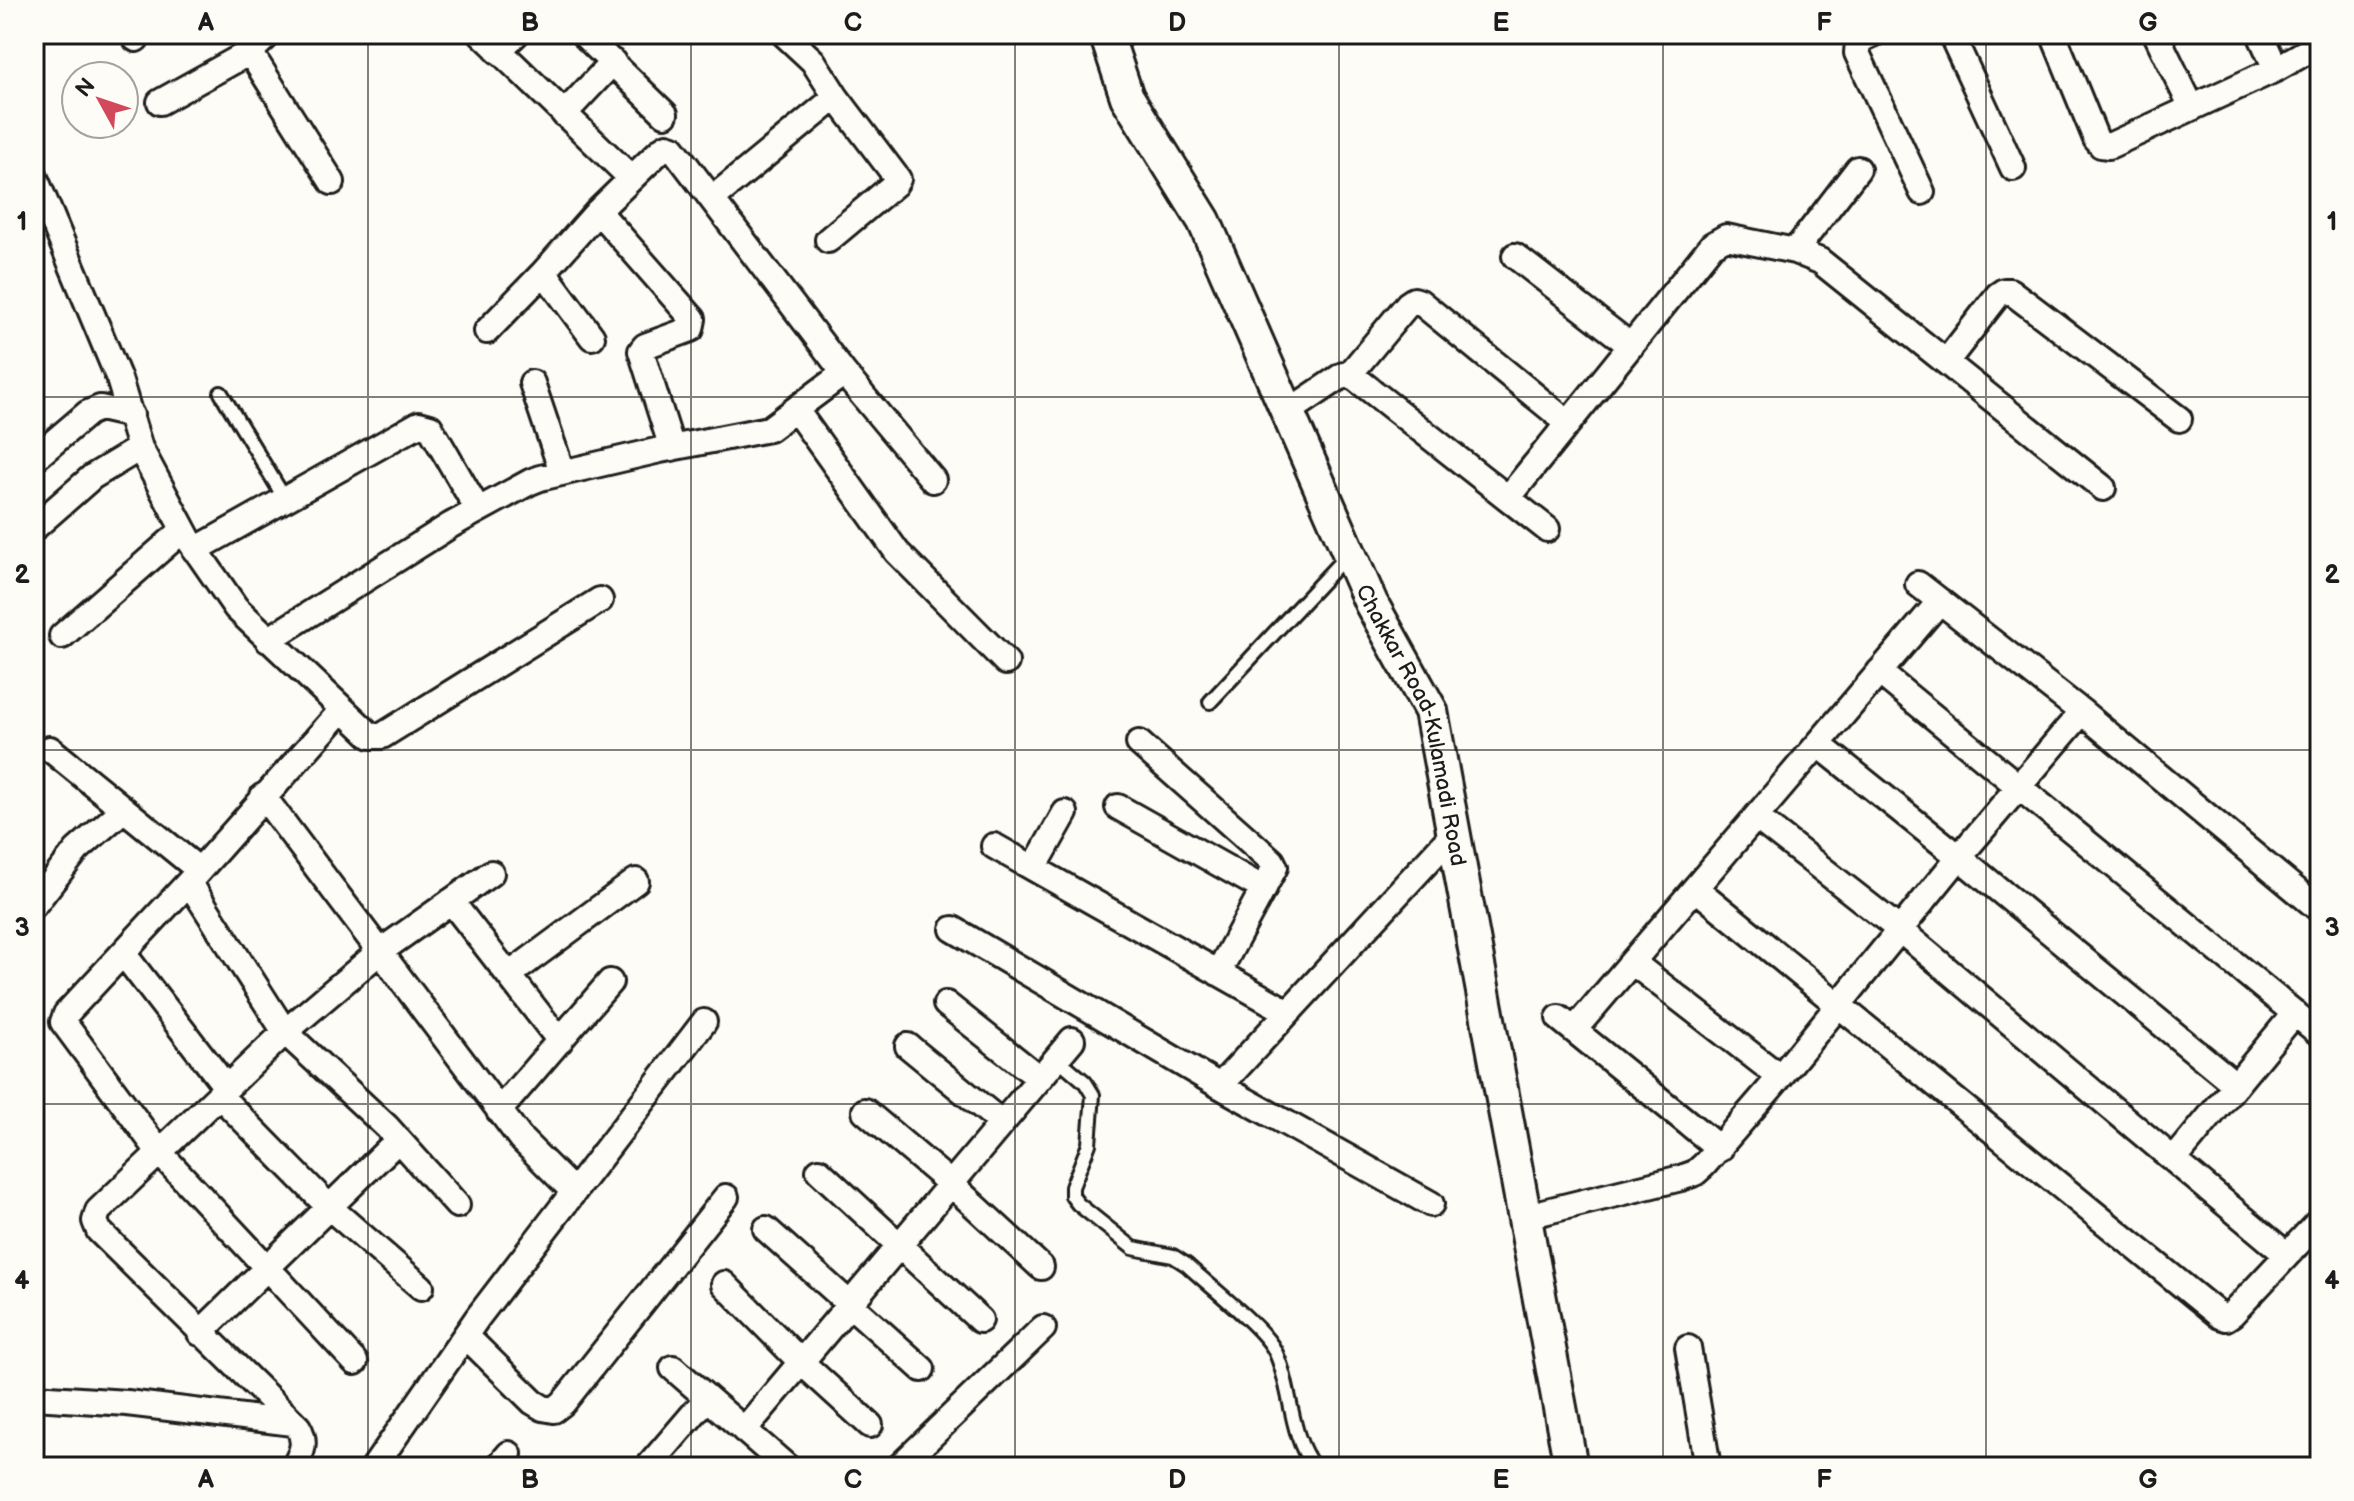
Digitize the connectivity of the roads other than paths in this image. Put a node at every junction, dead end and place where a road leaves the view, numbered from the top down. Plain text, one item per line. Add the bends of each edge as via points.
1 (269, 34) edge
2 (583, 34) edge
3 (1873, 34) edge
4 (1951, 34) edge
5 (2053, 34) edge
6 (2156, 34) edge
7 (2260, 34) edge
8 (499, 40) edge
9 (2320, 44) edge
10 (1110, 47) edge
11 (800, 48) edge
12 (250, 52) junction
13 (613, 62) junction
14 (2276, 69) junction
15 (836, 97) junction
16 (160, 102) dead end
17 (2192, 108) junction
18 (564, 114) junction
19 (665, 114) dead end
20 (2013, 168) dead end
21 (1858, 169) dead end
22 (623, 171) junction
23 (35, 177) edge
24 (332, 182) dead end
25 (1922, 192) dead end
26 (712, 199) junction
27 (598, 211) junction
28 (828, 240) dead end
29 (1795, 251) junction
30 (1515, 256) dead end
31 (544, 272) junction
32 (487, 331) dead end
33 (592, 337) dead end
34 (1631, 346) junction
35 (1946, 362) junction
36 (844, 373) junction
37 (1349, 375) junction
38 (532, 383) dead end
39 (221, 393) dead end
40 (126, 398) junction
41 (796, 410) junction
42 (1288, 412) junction
43 (2179, 419) dead end
44 (1568, 423) junction
45 (140, 448) junction
46 (672, 448) junction
47 (34, 459) edge
48 (562, 472) junction
49 (933, 480) dead end
50 (2103, 488) dead end
51 (1508, 498) junction
52 (285, 499) junction
53 (478, 510) junction
54 (34, 528) edge
55 (1547, 529) dead end
56 (189, 540) junction
57 (1349, 553) junction
58 (1918, 584) dead end
59 (600, 600) dead end
60 (1940, 601) junction
61 (62, 636) dead end
62 (268, 640) junction
63 (1006, 662) dead end
64 (1879, 672) junction
65 (1210, 702) dead end
66 (342, 710) junction
67 (2082, 712) junction
68 (1139, 743) dead end
69 (1818, 744) junction
70 (50, 749) dead end
71 (2018, 787) junction
72 (263, 796) junction
73 (1118, 807) dead end
74 (124, 809) junction
75 (1065, 813) dead end
76 (1756, 817) junction
77 (1453, 834) junction
78 (994, 846) dead end
79 (1959, 857) junction
80 (1034, 868) junction
81 (491, 873) dead end
82 (194, 876) junction
83 (636, 881) dead end
84 (1695, 888) junction
85 (1264, 889) junction
86 (451, 901) junction
87 (34, 905) edge
88 (2320, 910) edge
89 (953, 929) dead end
90 (1900, 930) junction
91 (123, 953) junction
92 (378, 953) junction
93 (1632, 962) junction
94 (1218, 973) junction
95 (509, 975) junction
96 (610, 982) dead end
97 (946, 1004) dead end
98 (1839, 1006) junction
99 (1288, 1012) junction
100 (2295, 1013) junction
101 (704, 1022) dead end
102 (285, 1032) junction
103 (2320, 1034) edge
104 (560, 1041) junction
105 (908, 1046) dead end
106 (1064, 1049) joint
107 (1780, 1077) junction
108 (1039, 1078) junction
109 (2236, 1085) junction
110 (1220, 1086) junction
111 (222, 1091) junction
112 (499, 1111) junction
113 (865, 1111) dead end
114 (1002, 1123) junction
115 (398, 1140) junction
116 (1720, 1149) junction
117 (160, 1153) junction
118 (2174, 1160) junction
119 (819, 1171) dead end
120 (951, 1184) junction
121 (574, 1192) junction
122 (726, 1197) dead end
123 (1431, 1204) dead end
124 (457, 1205) dead end
125 (329, 1207) junction
126 (1523, 1217) junction
127 (2320, 1220) edge
128 (766, 1229) dead end
129 (899, 1245) junction
130 (2287, 1255) junction
131 (267, 1266) junction
132 (1041, 1267) dead end
133 (724, 1284) dead end
134 (421, 1287) dead end
135 (850, 1304) junction
136 (980, 1320) dead end
137 (1043, 1328) dead end
138 (200, 1333) junction
139 (466, 1336) junction
140 (1688, 1348) dead end
141 (355, 1362) dead end
142 (801, 1362) junction
143 (673, 1368) dead end
144 (922, 1369) dead end
145 (34, 1397) edge
146 (707, 1398) junction
147 (293, 1423) junction
148 (870, 1425) dead end
149 (744, 1430) junction
150 (912, 1464) edge
151 (294, 1467) edge
152 (374, 1467) edge
153 (648, 1467) edge
154 (787, 1467) edge
155 (1314, 1467) edge
156 (1571, 1467) edge
157 (1708, 1467) edge

1 - 12 street
2 - 13 street
3 - 25 street via 1862,39 1857,53
4 - 20 street
5 - 17 street via 2101,145
6 - 17 street
7 - 14 street
8 - 18 street
9 - 14 street
10 - 42 street, Chakkar Road-Kulamadi Road via 1127,97 1204,221
11 - 15 street
12 - 16 street
12 - 24 street
13 - 18 street
13 - 19 street
14 - 17 street
15 - 26 street
15 - 28 street via 898,179
18 - 22 street
21 - 29 street
22 - 26 street via 667,146
22 - 27 street
23 - 40 street
26 - 36 street
27 - 31 street
27 - 46 street via 693,319 691,329 641,351
29 - 34 street via 1719,239
29 - 35 street via 1820,261
30 - 34 street
31 - 32 street
31 - 33 street
34 - 44 street
35 - 43 street via 1998,295 2010,291
35 - 50 street
36 - 41 street
36 - 49 street
37 - 42 street
37 - 44 street via 1414,300
37 - 51 street
38 - 48 street
39 - 52 lane
40 - 45 street
40 - 47 street via 88,413
41 - 46 street via 762,431
41 - 63 street via 897,552
42 - 57 street, Chakkar Road-Kulamadi Road
44 - 51 street
45 - 54 street via 92,477
45 - 56 street
46 - 48 street
48 - 53 street
51 - 55 street
52 - 53 street via 425,424
52 - 56 street
53 - 62 street
56 - 61 street via 126,577
56 - 62 street via 229,600
57 - 65 lane
57 - 77 street, Chakkar Road-Kulamadi Road via 1431,711
58 - 60 street
59 - 66 street via 382,736 371,736
60 - 64 street
60 - 67 street
62 - 66 street
64 - 69 street
64 - 71 street
66 - 72 street
67 - 71 street
67 - 88 street
68 - 85 street via 1272,861 1275,867
69 - 76 street
69 - 79 street
70 - 74 street
71 - 79 street
71 - 100 street
72 - 82 street
72 - 92 street
73 - 85 street
74 - 82 street
74 - 87 street via 77,850
75 - 80 street
76 - 84 street
76 - 90 street
77 - 99 street
77 - 126 street, Chakkar Road-Kulamadi Road
78 - 80 street
79 - 90 street
79 - 109 street
80 - 94 street
81 - 86 street
82 - 91 street
82 - 102 street
83 - 95 street
84 - 93 street
84 - 98 street
85 - 94 street
86 - 92 street
86 - 95 street
89 - 110 street
90 - 98 street
90 - 118 street
91 - 111 street
91 - 117 street via 63,1022
92 - 102 street
92 - 112 street
93 - 107 street
93 - 116 street via 1567,1024
94 - 99 street
95 - 104 street
96 - 104 street
97 - 108 street
98 - 107 street
98 - 130 street via 2220,1316 2232,1314
99 - 110 street
100 - 103 street
100 - 109 street
101 - 121 street
102 - 111 street
102 - 115 street
104 - 112 street
105 - 114 street
106 - 108 street
106 - 155 lane via 1093,1095 1089,1144 1072,1196 1133,1248 1180,1260 1269,1340 1301,1449
107 - 116 street
108 - 114 street
109 - 118 street
110 - 123 street
111 - 117 street
111 - 125 street
112 - 121 street
113 - 120 street
114 - 120 street
115 - 124 street
115 - 125 street
116 - 126 street via 1695,1173
117 - 131 street
117 - 138 street via 98,1211 95,1221
118 - 130 street
119 - 129 street
120 - 129 street
120 - 132 street
121 - 139 street
122 - 139 street via 554,1410 533,1402
125 - 131 street
125 - 134 street
126 - 156 street, Chakkar Road-Kulamadi Road
127 - 130 street
128 - 135 street
129 - 135 street
129 - 136 street
131 - 138 street
131 - 141 street
133 - 142 street
135 - 142 street
135 - 144 street
137 - 150 street
138 - 147 street
139 - 152 street
140 - 157 street
142 - 148 street
142 - 149 street
143 - 146 street
145 - 147 street
146 - 149 street
146 - 153 street
147 - 151 street via 304,1436
149 - 154 street

